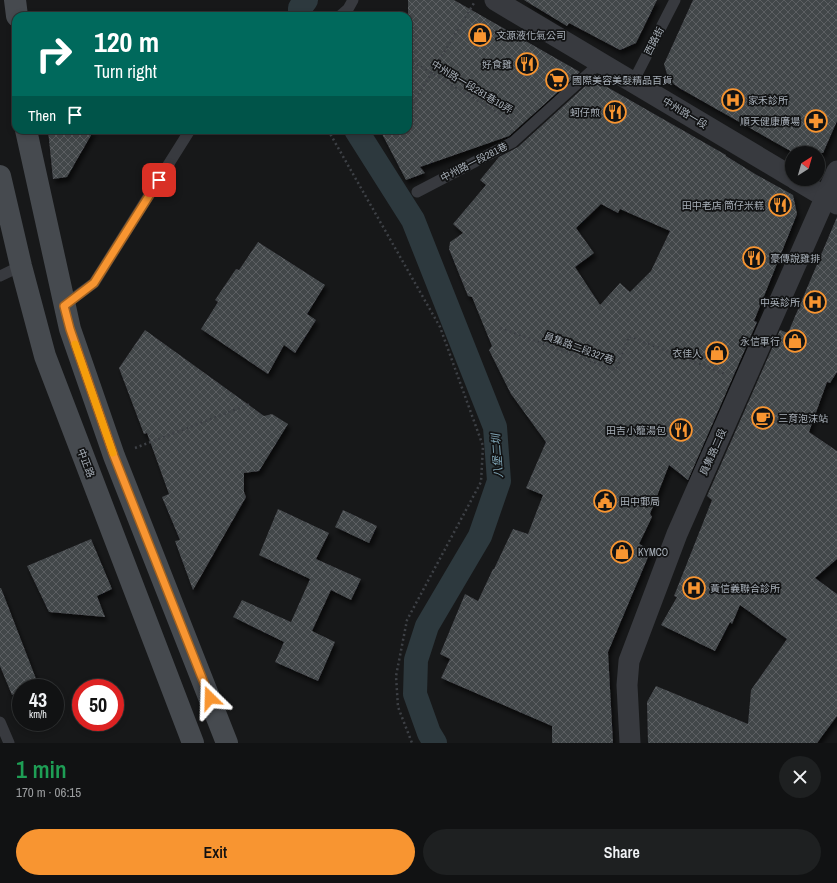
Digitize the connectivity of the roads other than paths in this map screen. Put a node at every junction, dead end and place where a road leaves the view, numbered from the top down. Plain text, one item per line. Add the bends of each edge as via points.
1 (15, 0) edge
2 (354, 0) edge
3 (495, 0) edge
4 (676, 0) edge
5 (16, 12) edge
6 (345, 12) edge
7 (600, 64) junction
8 (633, 82) junction
9 (27, 134) edge
10 (187, 134) edge
11 (837, 171) edge
12 (785, 173) edge
13 (0, 176) edge
14 (807, 186) edge
15 (416, 192) dead end
16 (831, 200) edge
17 (21, 266) junction
18 (0, 276) edge
19 (64, 306) junction
20 (0, 722) edge
21 (9, 743) edge
22 (193, 743) edge
23 (227, 743) edge
24 (630, 743) edge

1 - 5 main road
2 - 6 lane
3 - 7 street, 中州路一段
4 - 8 lane, 西路街
7 - 8 street, 中州路一段
7 - 15 lane, 中州路一段281巷 via 513,142
8 - 12 street, 中州路一段
9 - 19 main road
10 - 19 lane via 94,283
11 - 16 street, 員集路二段
13 - 17 main road, 中正路
14 - 16 street
16 - 24 street, 員集路二段 via 744,381 677,534 629,661 627,685
17 - 18 lane
17 - 22 main road, 中正路 via 45,356
19 - 23 main road via 114,456
20 - 21 lane

